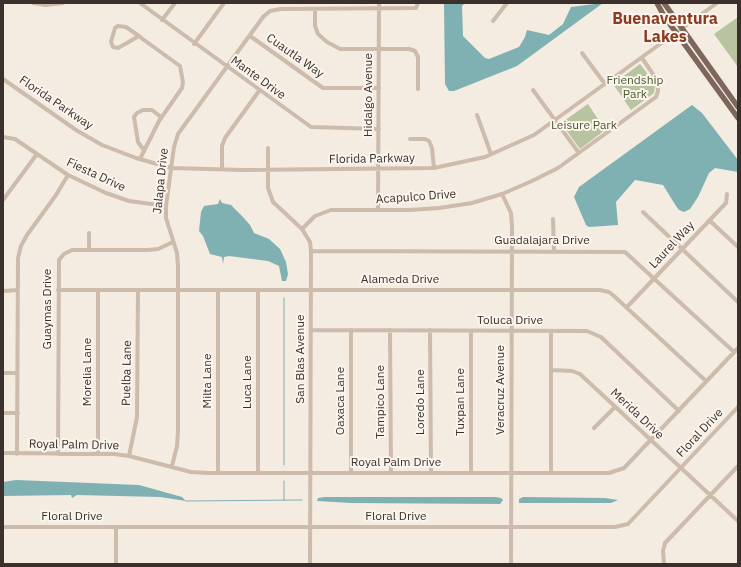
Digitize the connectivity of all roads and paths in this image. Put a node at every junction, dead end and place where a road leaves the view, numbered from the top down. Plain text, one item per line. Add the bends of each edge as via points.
1 (33, 3) edge
2 (63, 3) edge
3 (140, 3) edge
4 (175, 3) edge
5 (224, 3) edge
6 (379, 3) edge
7 (418, 3) edge
8 (507, 3) edge
9 (657, 3) edge
10 (664, 3) edge
11 (715, 4) edge
12 (315, 9) junction
13 (379, 9) junction
14 (162, 20) junction
15 (493, 21) dead end
16 (678, 31) junction
17 (139, 36) junction
18 (250, 36) junction
19 (194, 44) junction
20 (379, 49) junction
21 (582, 53) dead end
22 (642, 58) junction
23 (227, 68) junction
24 (3, 79) edge
25 (605, 84) junction
26 (379, 88) junction
27 (418, 89) dead end
28 (533, 90) dead end
29 (259, 91) junction
30 (738, 107) edge
31 (477, 115) dead end
32 (161, 117) junction
33 (738, 118) edge
34 (556, 120) junction
35 (379, 129) junction
36 (3, 137) edge
37 (410, 138) dead end
38 (268, 148) dead end
39 (143, 149) junction
40 (579, 153) junction
41 (37, 154) junction
42 (491, 154) junction
43 (140, 159) junction
44 (171, 168) junction
45 (434, 168) junction
46 (222, 169) junction
47 (268, 170) junction
48 (379, 170) junction
49 (68, 175) junction
50 (502, 194) junction
51 (727, 194) dead end
52 (3, 200) edge
53 (166, 206) junction
54 (378, 210) junction
55 (643, 212) dead end
56 (552, 219) dead end
57 (709, 220) junction
58 (302, 229) junction
59 (89, 233) dead end
60 (174, 242) junction
61 (738, 247) edge
62 (89, 250) junction
63 (682, 250) junction
64 (311, 251) junction
65 (512, 251) junction
66 (554, 251) junction
67 (654, 278) junction
68 (18, 290) junction
69 (58, 290) junction
70 (98, 290) junction
71 (138, 290) junction
72 (178, 290) junction
73 (218, 290) junction
74 (258, 290) junction
75 (311, 290) junction
76 (511, 290) junction
77 (3, 291) edge
78 (738, 302) edge
79 (627, 307) junction
80 (311, 330) junction
81 (351, 330) junction
82 (390, 330) junction
83 (430, 330) junction
84 (511, 330) junction
85 (471, 331) junction
86 (551, 331) junction
87 (738, 348) edge
88 (734, 352) junction
89 (551, 370) junction
90 (17, 372) junction
91 (3, 373) edge
92 (706, 382) junction
93 (615, 407) junction
94 (738, 407) edge
95 (679, 411) junction
96 (3, 413) edge
97 (18, 413) junction
98 (594, 428) dead end
99 (651, 440) junction
100 (3, 453) edge
101 (17, 454) junction
102 (58, 454) junction
103 (98, 454) junction
104 (129, 456) junction
105 (172, 466) junction
106 (738, 467) edge
107 (681, 468) junction
108 (218, 473) junction
109 (258, 473) junction
110 (310, 473) junction
111 (351, 473) junction
112 (391, 473) junction
113 (431, 473) junction
114 (471, 473) junction
115 (511, 473) junction
116 (551, 473) junction
117 (710, 495) junction
118 (738, 521) edge
119 (3, 527) edge
120 (116, 527) junction
121 (310, 527) junction
122 (511, 527) junction
123 (116, 564) edge
124 (310, 564) edge
125 (511, 564) edge
126 (664, 564) edge

1 - 2 street
3 - 14 street, Mante Drive
4 - 14 street
5 - 19 street
6 - 13 street, Hidalgo Avenue
7 - 13 street, Jalapa Drive via 416,8
8 - 15 street
9 - 16 main road
10 - 16 main road
11 - 16 street, Florida Parkway
12 - 13 street, Jalapa Drive
12 - 18 street, Jalapa Drive via 270,11
12 - 20 street via 315,26 318,34 327,42 340,49
13 - 20 street, Hidalgo Avenue
14 - 19 street, Mante Drive
16 - 22 street, Florida Parkway
16 - 30 main road
16 - 33 main road
17 - 17 street via 126,27 118,26 112,33 111,42 113,47 118,48
17 - 32 street via 182,69 182,88
18 - 23 street, Jalapa Drive
18 - 26 street, Cuautla Way via 323,88
19 - 23 street, Mante Drive
20 - 26 street, Hidalgo Avenue
20 - 27 street via 416,51
21 - 25 street
22 - 25 street, Florida Parkway
22 - 40 street, Acapulco Drive via 657,80 656,97
23 - 29 street, Mante Drive
23 - 44 street, Jalapa Drive via 178,134
24 - 43 street, Florida Parkway via 82,134 102,145
25 - 34 street, Florida Parkway
26 - 35 street, Hidalgo Avenue
28 - 34 street
29 - 35 street, Mante Drive via 311,127
29 - 46 street via 225,138 222,146
31 - 42 street
32 - 39 street
32 - 39 street via 152,110 143,110 134,117 138,142
34 - 40 street
34 - 42 street, Florida Parkway via 534,135
35 - 48 street, Hidalgo Avenue
36 - 41 street, Fiesta Drive via 15,138
37 - 45 street via 429,142
38 - 47 street, San Blas Avenue
39 - 43 street
40 - 50 street, Acapulco Drive via 532,182
41 - 49 street, Fiesta Drive
41 - 52 street
42 - 45 street, Florida Parkway via 460,164
43 - 44 street, Florida Parkway
44 - 46 street, Florida Parkway
44 - 53 street, Jalapa Drive
45 - 48 street, Florida Parkway
46 - 47 street, Florida Parkway
47 - 48 street, Florida Parkway
47 - 58 street, San Blas Avenue via 268,188 273,202
48 - 54 street, Hidalgo Avenue
49 - 53 street, Fiesta Drive via 129,201
49 - 68 street via 21,246 18,258
50 - 54 street, Acapulco Drive via 439,208
50 - 65 street, Veracruz Avenue via 510,213
51 - 57 street, Laurel Way via 726,203
53 - 60 street, Jalapa Drive via 166,218
54 - 58 street, Acapulco Drive via 331,210 315,216
55 - 63 street
56 - 66 street
57 - 61 street
57 - 63 street, Laurel Way
58 - 64 street, San Blas Avenue via 310,242
59 - 62 street
60 - 62 street, Guaymas Drive via 158,249
60 - 72 street, Jalapa Drive via 177,253
62 - 69 street, Guaymas Drive via 72,250 59,260
63 - 67 street, Laurel Way
63 - 78 street
64 - 65 street, Guadalajara Drive
64 - 75 street, San Blas Avenue
65 - 66 street, Guadalajara Drive
65 - 76 street, Veracruz Avenue
66 - 67 street, Guadalajara Drive via 625,252
67 - 79 street, Laurel Way
67 - 88 street, Guadalajara Drive
68 - 77 street
68 - 90 street
69 - 70 street, Alameda Drive
69 - 102 street, Guaymas Drive
70 - 71 street, Alameda Drive
70 - 103 street, Morelia Lane
71 - 72 street, Alameda Drive
71 - 104 street, Puelba Lane via 137,417
72 - 73 street, Alameda Drive
72 - 105 street, Jalapa Drive via 178,432
73 - 74 street, Alameda Drive
73 - 108 street, Milta Lane
74 - 75 street, Alameda Drive
74 - 109 street, Luca Lane
75 - 76 street, Alameda Drive
75 - 80 street, San Blas Avenue
76 - 79 street, Alameda Drive via 600,290 609,292
76 - 84 street, Veracruz Avenue
79 - 92 street, Alameda Drive
80 - 81 street, Toluca Drive
80 - 110 street, San Blas Avenue
81 - 82 street, Toluca Drive
81 - 111 street, Oaxaca Lane
82 - 83 street, Toluca Drive
82 - 112 street, Tampico Lane
83 - 85 street, Toluca Drive
83 - 113 street, Loredo Lane
84 - 85 street, Toluca Drive
84 - 86 street, Toluca Drive
84 - 115 street, Veracruz Avenue
85 - 114 street, Tuxpan Lane
86 - 89 street
86 - 95 street, Toluca Drive via 594,333
87 - 88 street, Royal Palm Drive
88 - 92 street, Royal Palm Drive
89 - 93 street, Merida Drive via 580,374
89 - 116 street
90 - 91 street
90 - 97 street
92 - 95 street, Royal Palm Drive
93 - 98 street
93 - 99 street, Merida Drive
94 - 107 street, Floral Drive
95 - 99 street, Royal Palm Drive
96 - 97 street
97 - 101 street
99 - 107 street, Merida Drive
99 - 116 street, Royal Palm Drive via 624,468 609,472
100 - 101 street, Royal Palm Drive
101 - 102 street, Royal Palm Drive
102 - 103 street, Royal Palm Drive
103 - 104 street, Royal Palm Drive
104 - 105 street, Royal Palm Drive
105 - 108 street, Royal Palm Drive via 191,472
106 - 117 street
107 - 117 street, Merida Drive
107 - 122 street, Floral Drive via 628,524 615,527
108 - 109 street, Royal Palm Drive
109 - 110 street, Royal Palm Drive
110 - 111 street, Royal Palm Drive
110 - 121 street, San Blas Avenue
111 - 112 street, Royal Palm Drive
112 - 113 street, Royal Palm Drive
113 - 114 street, Royal Palm Drive
114 - 115 street, Royal Palm Drive
115 - 116 street, Royal Palm Drive
115 - 122 street, Veracruz Avenue
117 - 118 street, Merida Drive
117 - 126 street via 665,543
119 - 120 street, Floral Drive
120 - 121 street, Floral Drive
120 - 123 street
121 - 122 street, Floral Drive
121 - 124 street, San Blas Avenue
122 - 125 street, Veracruz Avenue

